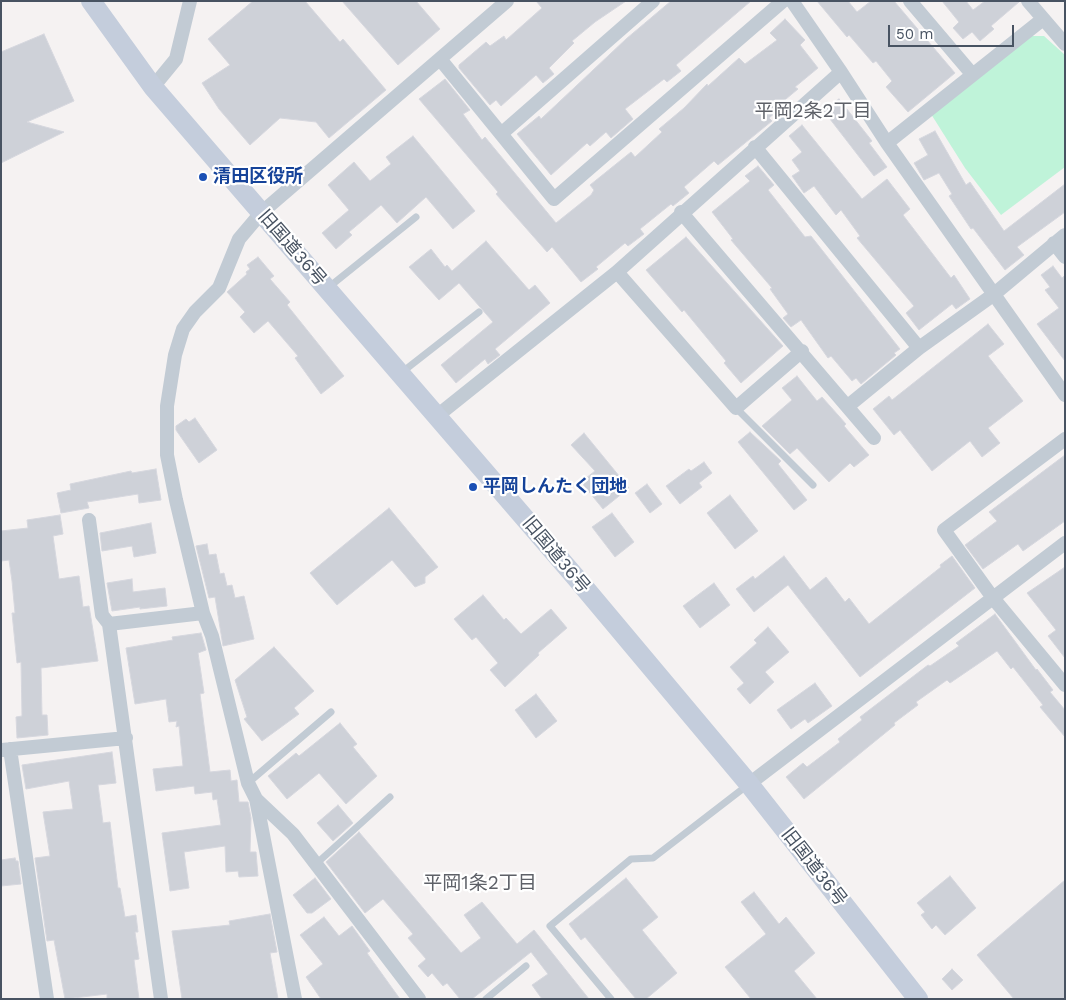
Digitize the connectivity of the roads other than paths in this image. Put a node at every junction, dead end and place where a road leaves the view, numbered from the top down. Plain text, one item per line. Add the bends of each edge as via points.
1 (91, 1) edge
2 (190, 1) edge
3 (507, 1) edge
4 (653, 1) edge
5 (783, 1) edge
6 (792, 1) edge
7 (910, 1) edge
8 (1028, 1) edge
9 (1043, 19) junction
10 (1065, 44) edge
11 (440, 59) junction
12 (841, 72) junction
13 (972, 74) junction
14 (153, 87) junction
15 (501, 134) junction
16 (887, 143) junction
17 (755, 147) junction
18 (682, 212) junction
19 (261, 213) junction
20 (416, 217) dead end
21 (1059, 239) edge
22 (1065, 257) edge
23 (617, 272) junction
24 (327, 289) junction
25 (993, 295) junction
26 (479, 312) dead end
27 (918, 348) junction
28 (802, 351) junction
29 (400, 374) junction
30 (1065, 395) edge
31 (848, 406) junction
32 (736, 408) junction
33 (437, 416) junction
34 (874, 438) dead end
35 (1065, 439) edge
36 (813, 485) dead end
37 (88, 520) dead end
38 (1065, 543) edge
39 (992, 598) junction
40 (203, 613) junction
41 (109, 624) junction
42 (1065, 685) edge
43 (331, 712) dead end
44 (126, 738) junction
45 (6, 750) edge
46 (248, 783) junction
47 (749, 784) junction
48 (390, 797) dead end
49 (256, 799) junction
50 (316, 864) junction
51 (526, 966) dead end
52 (47, 999) edge
53 (162, 999) edge
54 (295, 999) edge
55 (419, 999) edge
56 (486, 999) edge
57 (611, 999) edge
58 (918, 999) edge

1 - 14 street, 旧国道36号
2 - 14 street via 176,59
3 - 11 street
4 - 15 street
5 - 15 street via 554,199
6 - 12 street
7 - 13 street
8 - 9 street
9 - 10 street
9 - 13 street
11 - 15 street
11 - 19 street
12 - 16 street
12 - 17 street
13 - 16 street
14 - 19 street, 旧国道36号
16 - 25 street
17 - 18 street
17 - 27 street
18 - 23 street
18 - 28 street
19 - 24 street, 旧国道36号
19 - 40 street via 239,239 218,288 194,312 183,329 175,355 167,406 168,455
20 - 24 lane
21 - 22 street
21 - 25 street
23 - 32 street
23 - 33 street
24 - 29 street, 旧国道36号
25 - 27 street
25 - 30 street
26 - 29 lane
27 - 31 street
28 - 31 street
28 - 32 street
29 - 33 street, 旧国道36号
31 - 34 street
32 - 36 lane
33 - 47 street, 旧国道36号
35 - 39 street via 944,530
37 - 41 street via 102,615
38 - 39 street
39 - 42 street
39 - 47 street
40 - 41 street
40 - 46 street via 212,636
41 - 44 street
43 - 46 lane
44 - 45 street
44 - 53 street
45 - 52 street
46 - 49 street
47 - 57 lane via 653,858 631,859 550,926
47 - 58 street, 旧国道36号
48 - 50 lane
49 - 50 street via 292,834
49 - 54 street
50 - 55 street
51 - 56 lane

